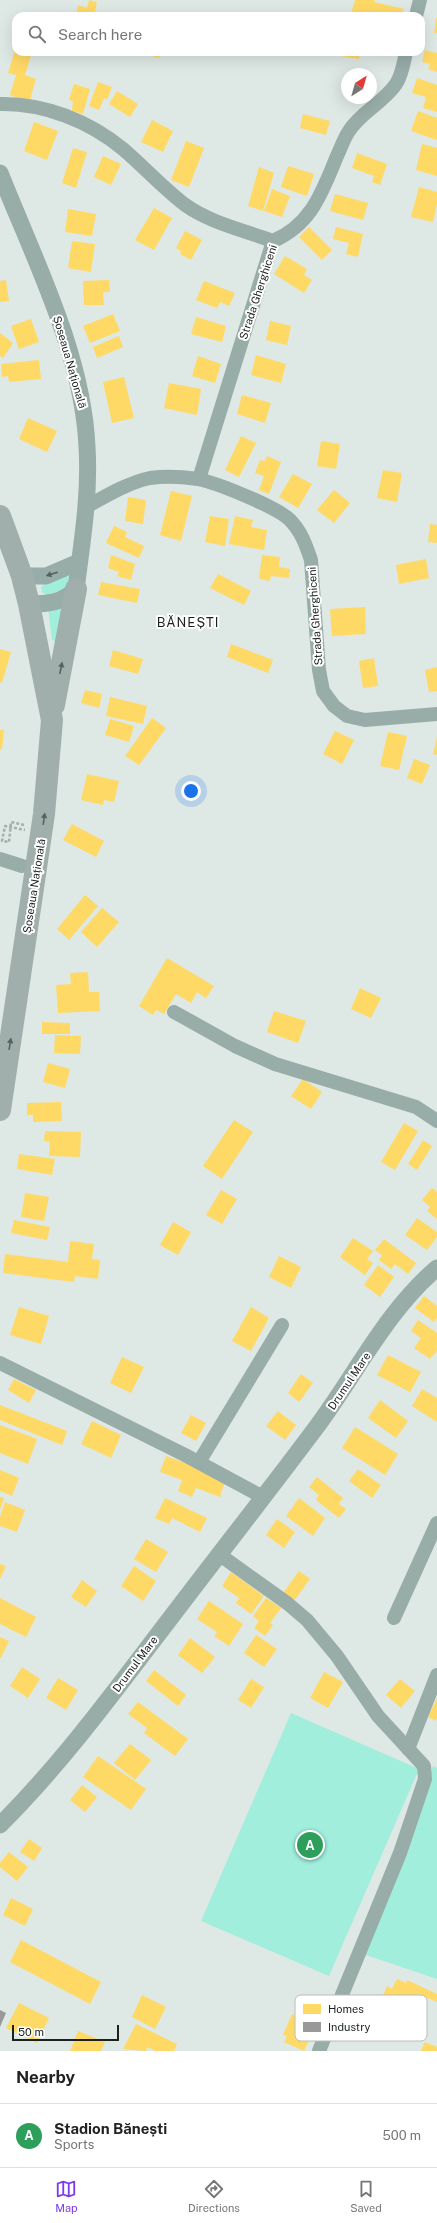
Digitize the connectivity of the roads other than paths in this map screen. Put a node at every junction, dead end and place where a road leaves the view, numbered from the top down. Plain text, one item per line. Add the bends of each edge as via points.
1 (420, 0) edge
2 (417, 12) edge
3 (405, 56) edge
4 (0, 104) edge
5 (0, 174) edge
6 (273, 241) junction
7 (199, 479) junction
8 (86, 507) junction
9 (0, 516) edge
10 (80, 562) junction
11 (22, 576) junction
12 (76, 590) junction
13 (29, 604) junction
14 (41, 661) junction
15 (437, 714) edge
16 (52, 720) junction
17 (0, 859) edge
18 (22, 866) junction
19 (0, 1009) edge
20 (174, 1012) dead end
21 (0, 1110) edge
22 (437, 1120) edge
23 (437, 1268) edge
24 (282, 1325) dead end
25 (0, 1362) edge
26 (199, 1462) junction
27 (263, 1497) junction
28 (437, 1523) edge
29 (220, 1554) junction
30 (394, 1618) dead end
31 (437, 1675) edge
32 (408, 1749) junction
33 (0, 1825) edge
34 (342, 1995) edge
35 (323, 2041) edge
36 (319, 2051) edge

1 - 2 street
3 - 6 street, Strada Gherghiceni via 397,83 386,96 361,116 348,132 320,195 308,215 299,226
4 - 6 street via 43,108 76,120 112,142 184,204 204,216
5 - 8 street, Șoseaua Națională via 55,311 77,380 84,409 87,446
6 - 7 street, Strada Gherghiceni
7 - 8 street, Strada Gherghiceni via 150,478 126,486
7 - 15 street, Strada Gherghiceni via 264,504 289,520 299,531 310,560 323,691 334,706 347,716 365,720
8 - 10 street, Șoseaua Națională
9 - 11 highway, Șoseaua Națională
10 -> 11 street via 46,576
10 - 12 street, Șoseaua Națională
11 - 13 highway, Șoseaua Națională
12 - 13 street via 69,597 54,603
16 -> 12 highway
13 - 14 highway, Șoseaua Națională
14 - 16 highway, Șoseaua Națională
14 - 18 highway, Șoseaua Națională via 37,746
21 -> 16 highway, Șoseaua Națională via 44,814
17 - 18 street
18 - 19 highway, Șoseaua Națională
20 - 22 street via 235,1046 275,1064 416,1107
23 - 27 street, Drumul Mare via 422,1280 404,1302 338,1398
24 - 26 street
25 - 26 street
26 - 27 street
27 - 29 street, Drumul Mare
28 - 30 street
29 - 32 street via 307,1620 337,1656 378,1716
29 - 33 street, Drumul Mare via 66,1752
31 - 32 street
32 - 34 street via 424,1766 425,1779 397,1860
35 - 36 street

